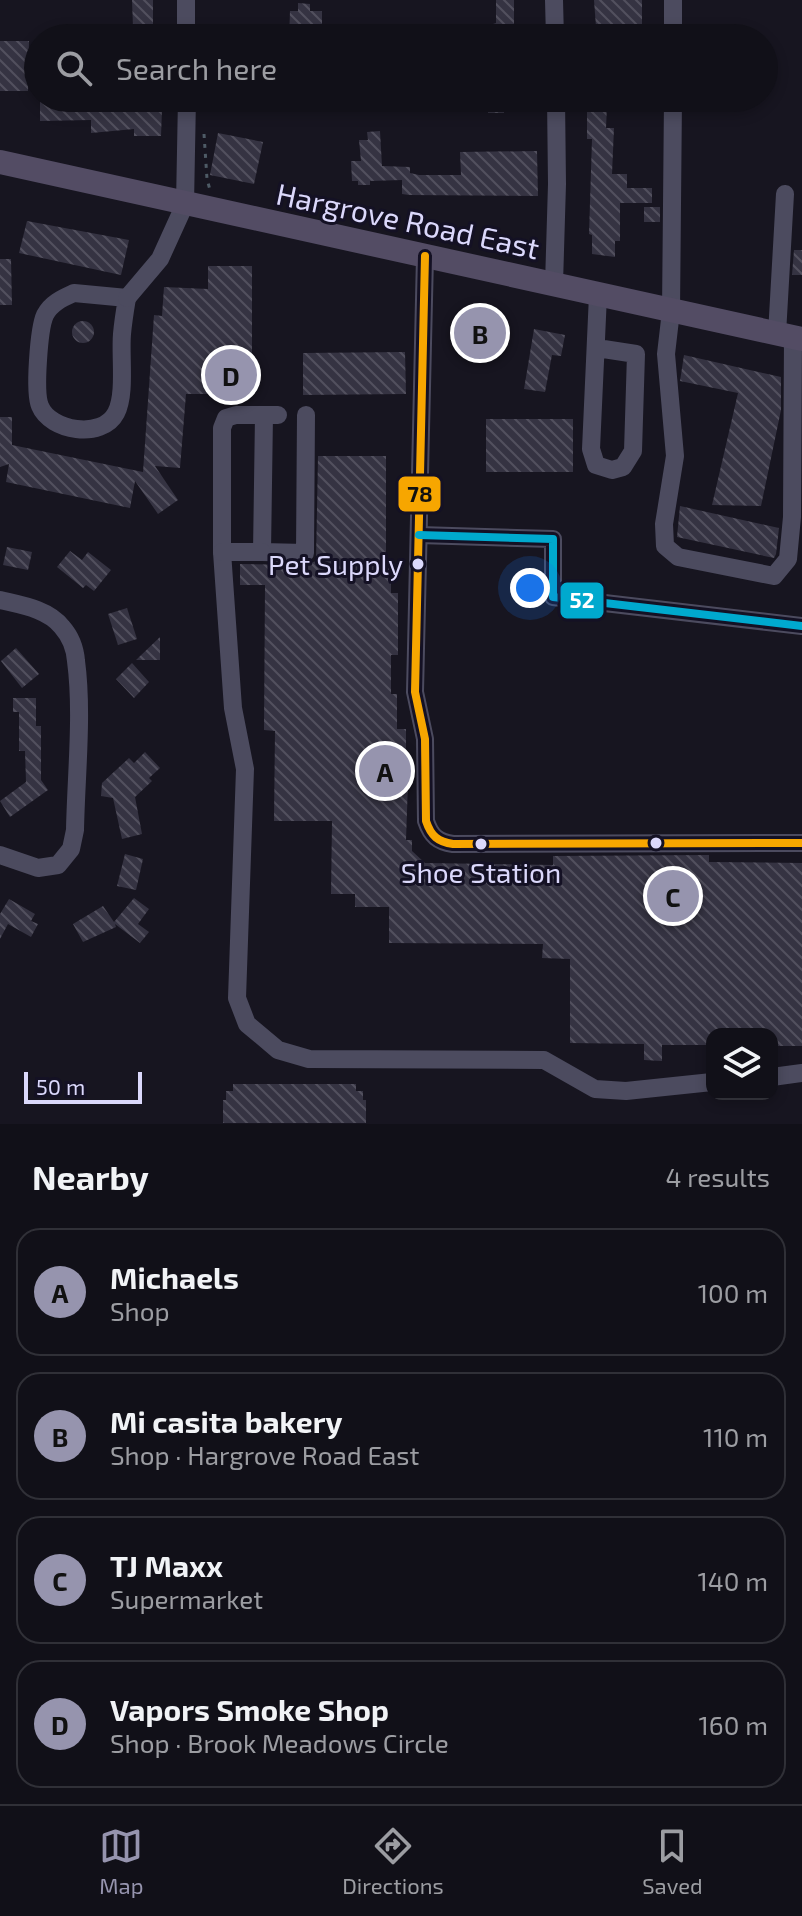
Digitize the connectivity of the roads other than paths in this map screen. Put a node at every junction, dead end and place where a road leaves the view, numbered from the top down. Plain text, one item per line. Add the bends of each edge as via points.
1 (186, 0) edge
2 (554, 0) edge
3 (673, 0) edge
4 (186, 24) edge
5 (555, 24) edge
6 (673, 24) edge
7 (188, 112) edge
8 (556, 112) edge
9 (673, 112) edge
10 (0, 162) edge
11 (785, 194) dead end
12 (196, 206) junction
13 (425, 256) junction
14 (554, 284) junction
15 (598, 295) junction
16 (127, 298) junction
17 (671, 311) junction
18 (791, 337) edge
19 (597, 348) junction
20 (306, 415) dead end
21 (419, 535) junction
22 (222, 552) junction
23 (262, 552) junction
24 (0, 600) edge
25 (802, 626) edge
26 (802, 843) edge
27 (0, 855) edge
28 (802, 1073) edge
29 (778, 1076) edge
30 (706, 1083) edge

1 - 4 street
2 - 5 street
3 - 6 street
7 - 12 street
8 - 14 street
9 - 17 street
10 - 12 main road, Hargrove Road East
11 - 18 street
12 - 13 main road, Hargrove Road East
12 - 16 street
13 - 14 main road, Hargrove Road East
13 - 21 street
14 - 15 main road, Hargrove Road East
15 - 17 main road, Hargrove Road East
15 - 19 street
16 - 16 street via 74,293 57,300 45,315 37,390 40,408 53,421 89,431 107,427 118,411
17 - 18 main road, Hargrove Road East
17 - 18 street via 666,354 675,456 665,546 678,557 774,576 788,559 792,517
19 - 19 street via 591,449 596,465 612,470 623,467 633,451 636,354
20 - 23 street via 305,553
21 - 25 street via 553,539 553,597
21 - 26 street via 415,692 425,739 426,821 438,839 453,844
22 - 23 street
22 - 23 street via 222,428 226,418 236,415 271,415
22 - 30 street via 233,708 245,769 237,998 247,1024 278,1050 309,1059 544,1060 595,1089 626,1091
24 - 27 street via 45,613 60,624 76,659 77,698 71,849 58,865 38,868
28 - 29 street

